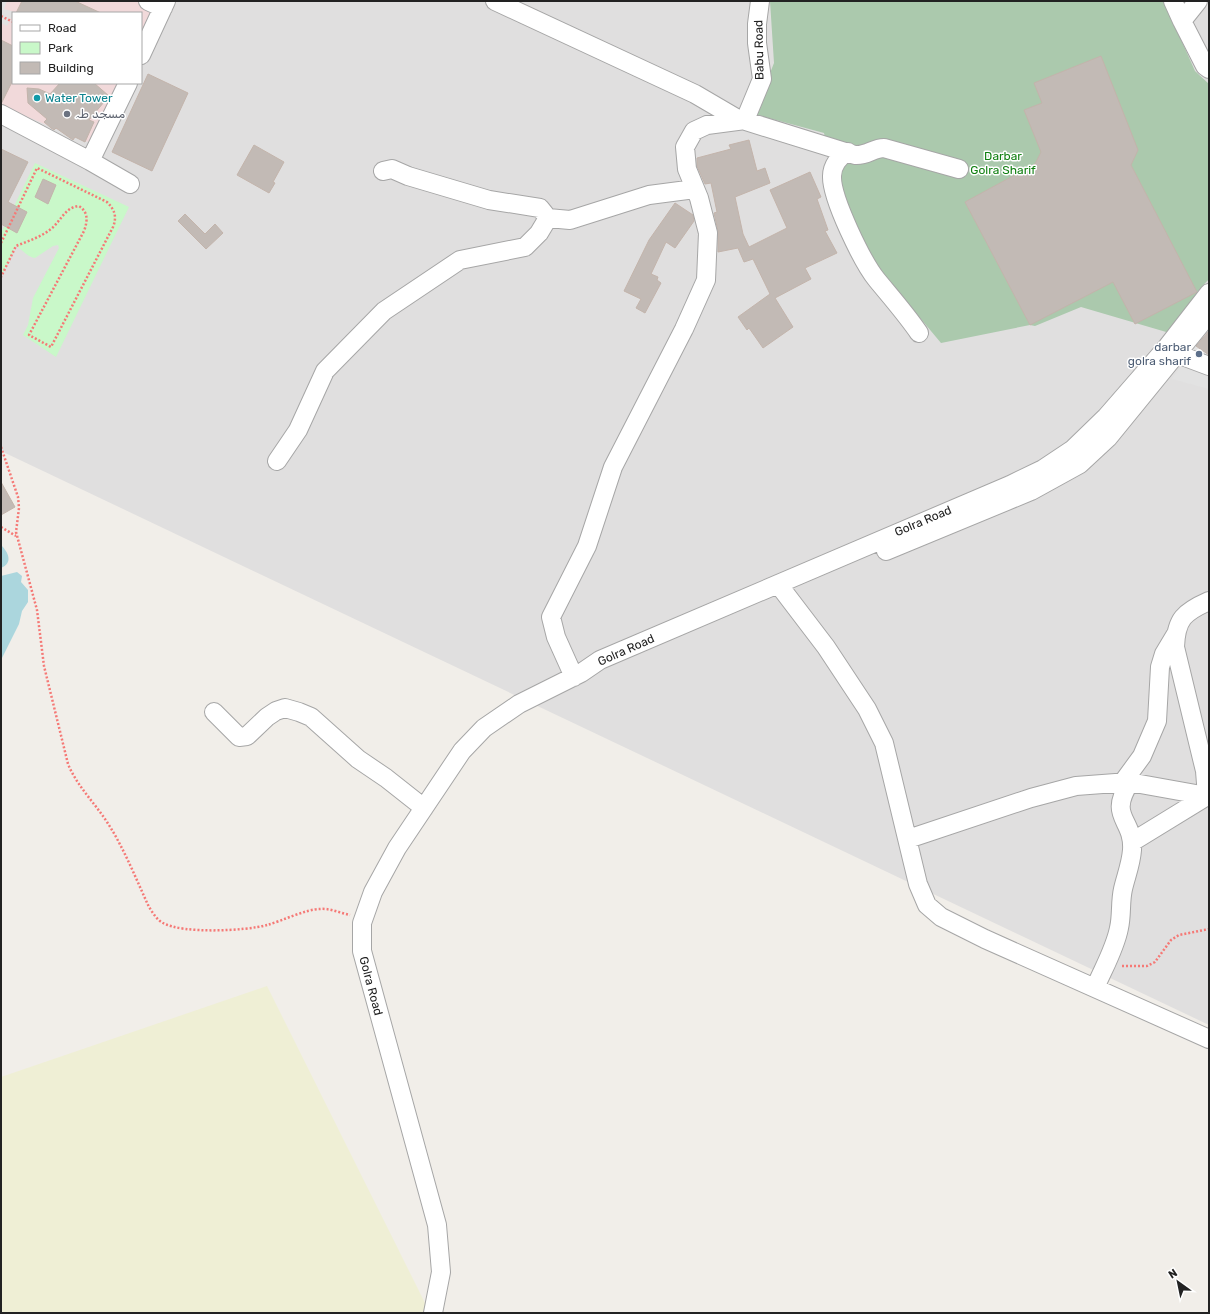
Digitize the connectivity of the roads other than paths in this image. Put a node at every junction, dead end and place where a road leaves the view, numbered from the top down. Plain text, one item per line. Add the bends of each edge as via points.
1 (495, 1) edge
2 (760, 1) edge
3 (1173, 1) edge
4 (1198, 1) edge
5 (159, 3) edge
6 (1182, 20) junction
7 (142, 52) edge
8 (1209, 69) edge
9 (128, 84) edge
10 (1, 114) edge
11 (746, 120) junction
12 (848, 152) junction
13 (90, 161) junction
14 (959, 169) dead end
15 (383, 171) dead end
16 (130, 184) dead end
17 (695, 189) junction
18 (548, 218) junction
19 (1209, 293) edge
20 (1209, 314) edge
21 (919, 333) dead end
22 (1177, 354) junction
23 (1209, 366) edge
24 (277, 461) dead end
25 (781, 589) junction
26 (1209, 601) edge
27 (1176, 634) junction
28 (578, 675) junction
29 (214, 712) dead end
30 (1126, 782) junction
31 (1207, 796) junction
32 (424, 808) junction
33 (908, 839) junction
34 (1132, 842) junction
35 (1095, 988) junction
36 (1209, 1038) edge
37 (433, 1313) edge

1 - 11 street via 695,94 736,118
2 - 11 street, Babu Road via 757,43 762,79
3 - 6 street
4 - 6 street
5 - 7 street
6 - 8 street via 1205,66
9 - 13 street
10 - 13 street
11 - 12 street via 782,134
11 - 17 street via 707,125 694,131 685,147 687,170
12 - 14 street via 862,156 878,148 884,148
12 - 21 street via 838,159 832,176 834,190 867,264
13 - 16 street
15 - 18 street via 392,169 489,200 540,208
17 - 18 street via 649,196 570,220
17 - 28 street via 708,233 706,280 684,329 613,467 587,546 552,617 556,637
18 - 24 street via 539,233 525,247 460,260 384,311 325,371 298,430
19 - 25 street, Golra Road via 1167,347 1106,417 1073,449 1043,469 1010,485
20 - 22 street, Golra Road
22 - 23 street
22 - 25 street, Golra Road via 1108,438 1080,464 1031,491
25 - 28 street, Golra Road via 598,673
25 - 33 street via 830,653 867,709 884,743
26 - 27 street via 1189,610 1180,620
27 - 30 street via 1164,654 1160,667 1157,720 1142,756
27 - 31 street via 1175,647 1207,781
28 - 32 street, Golra Road via 519,704 484,728 462,751
29 - 32 street via 239,738 247,736 267,717 285,708 311,717 358,759
30 - 31 street
30 - 33 street via 1076,786
30 - 34 street via 1120,810
31 - 34 street
32 - 37 street, Golra Road via 397,848 373,892 364,919 362,951 436,1225 441,1272
33 - 35 street via 918,884 928,905 941,917
34 - 35 street via 1131,860 1120,904 1119,931
35 - 36 street

